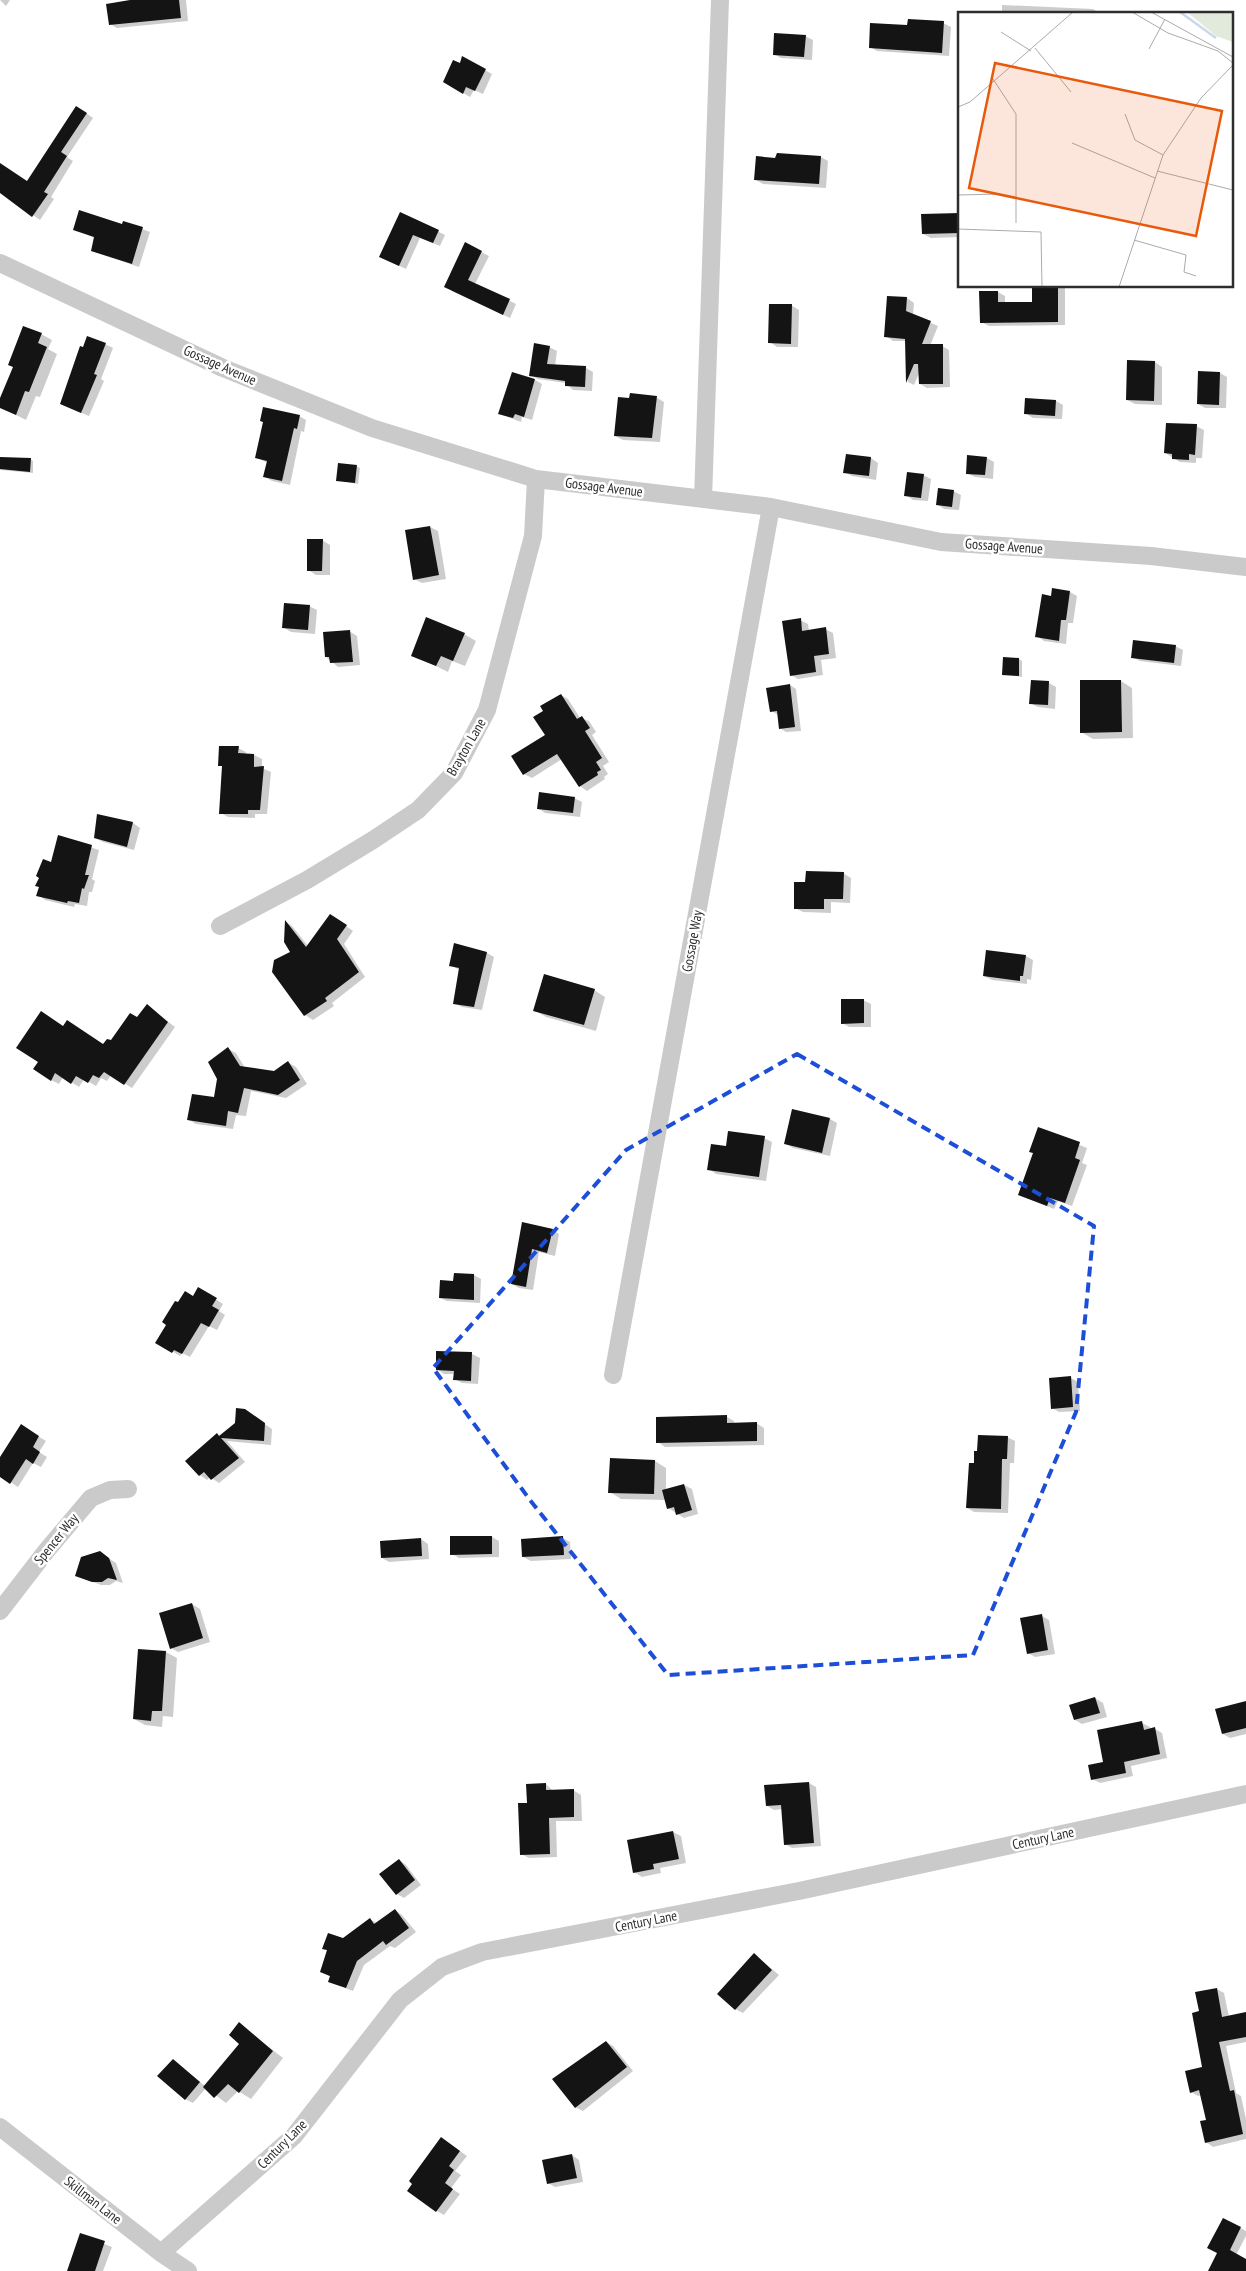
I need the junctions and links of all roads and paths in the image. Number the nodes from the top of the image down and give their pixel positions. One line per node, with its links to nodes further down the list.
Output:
1 (720, 0): 4 (street)
2 (0, 263): 3 (street, Gossage Avenue)
3 (536, 479): 4 (street, Gossage Avenue); 7 (street, Brayton Lane)
4 (703, 499): 5 (street, Gossage Avenue)
5 (771, 507): 6 (street, Gossage Avenue); 8 (street, Gossage Way)
6 (1246, 567)
7 (220, 926)
8 (613, 1375)
9 (128, 1489): 10 (street, Spencer Way)
10 (0, 1611)
11 (1246, 1794): 13 (street, Century Lane)
12 (0, 2126): 13 (street, Skillman Lane)
13 (161, 2253): 14 (street, Skillman Lane)
14 (188, 2271)

